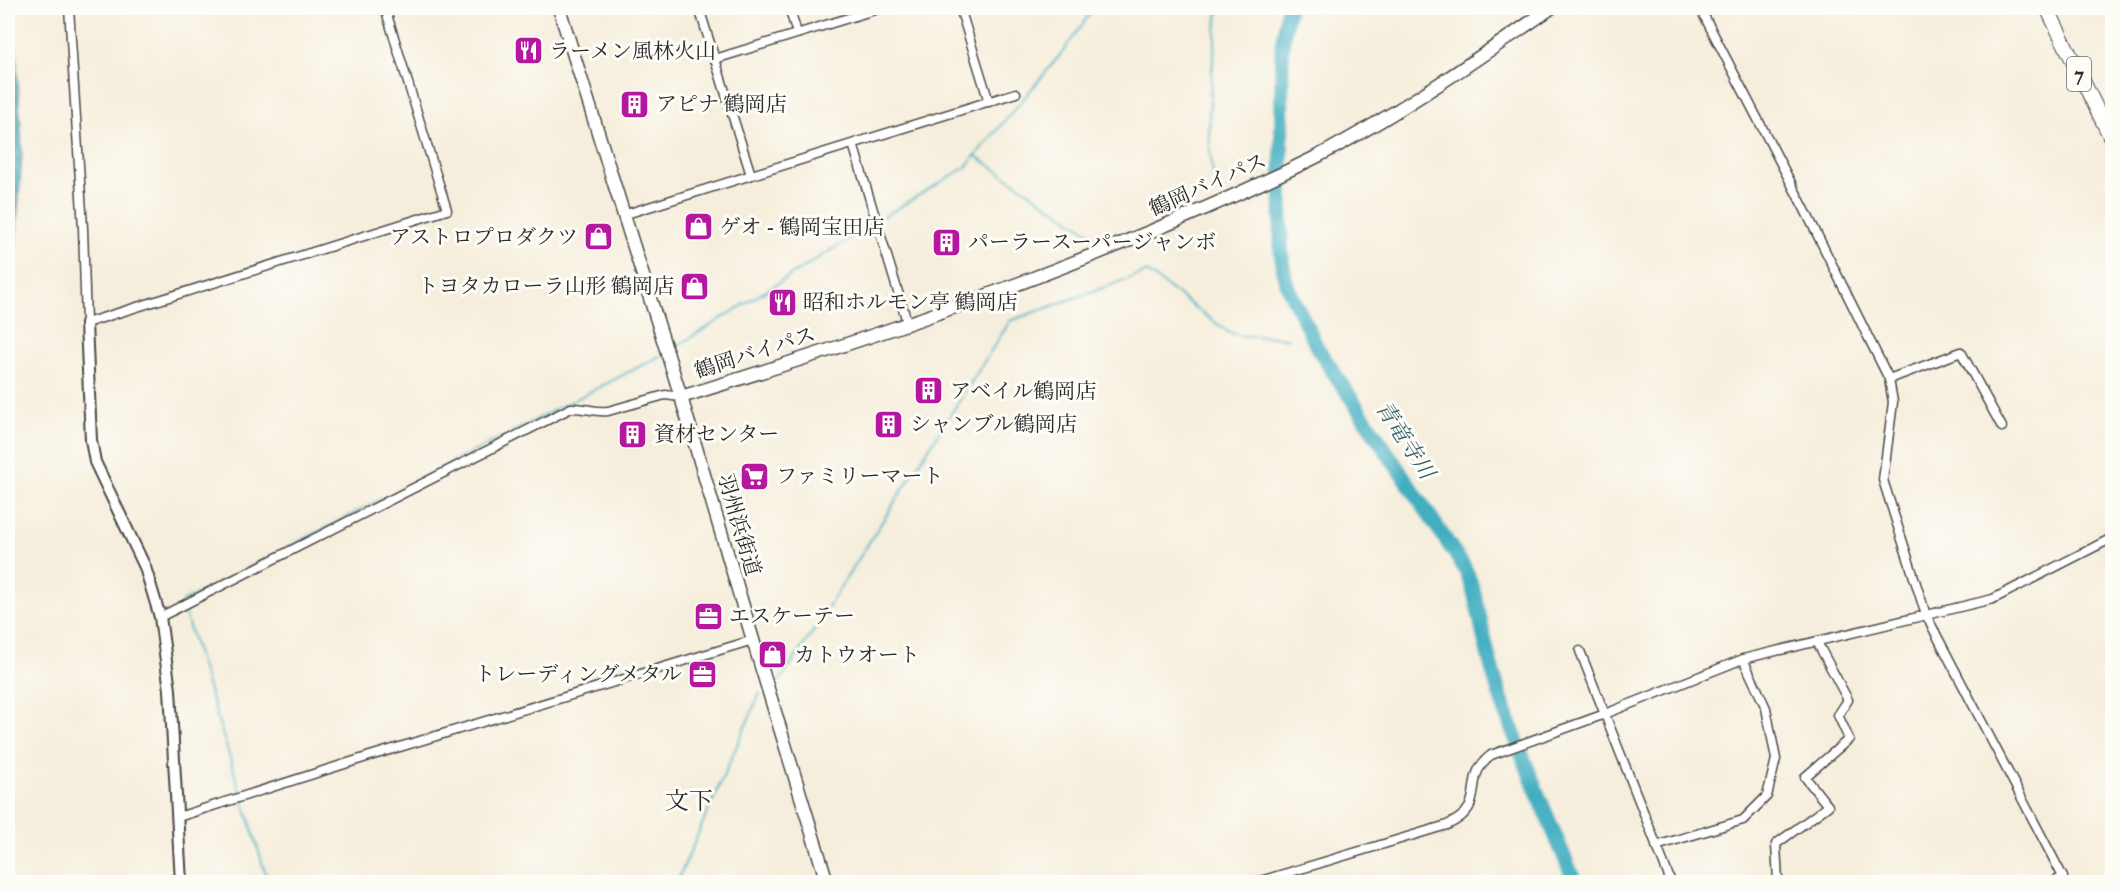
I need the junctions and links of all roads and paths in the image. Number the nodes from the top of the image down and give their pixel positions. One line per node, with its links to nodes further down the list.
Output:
1 (69, 8): 19 (street)
2 (385, 8): 19 (street)
3 (558, 8): 18 (main road, 羽州浜街道)
4 (699, 8): 12 (street)
5 (789, 8): 11 (street)
6 (881, 8): 11 (street)
7 (960, 8): 14 (street)
8 (1551, 8): 20 (main road, 鶴岡バイパス)
9 (1700, 8): 21 (street)
10 (2047, 8): 15 (highway, 7)
11 (797, 33): 12 (street)
12 (715, 58): 17 (street)
13 (1016, 93): 14 (street)
14 (989, 102): 16 (street)
15 (2112, 140)
16 (853, 144): 17 (street); 20 (street)
17 (751, 175): 18 (street)
18 (624, 214): 22 (main road, 羽州浜街道)
19 (86, 323): 26 (street)
20 (908, 325): 22 (main road, 鶴岡バイパス)
21 (1889, 379): 23 (street); 25 (street)
22 (681, 397): 26 (street); 27 (main road, 羽州浜街道)
23 (2002, 427)
24 (2112, 538): 25 (street)
25 (1926, 615): 28 (street); 39 (street)
26 (160, 617): 32 (street)
27 (753, 640): 32 (street); 34 (main road, 羽州浜街道)
28 (1817, 642): 30 (street); 38 (street)
29 (1580, 651): 31 (street)
30 (1743, 659): 31 (street); 33 (street)
31 (1605, 714): 33 (street); 36 (street)
32 (178, 816): 35 (street)
33 (1656, 846): 37 (street)
34 (822, 881)
35 (181, 882)
36 (1257, 882)
37 (1671, 882)
38 (1778, 882)
39 (2053, 882)

